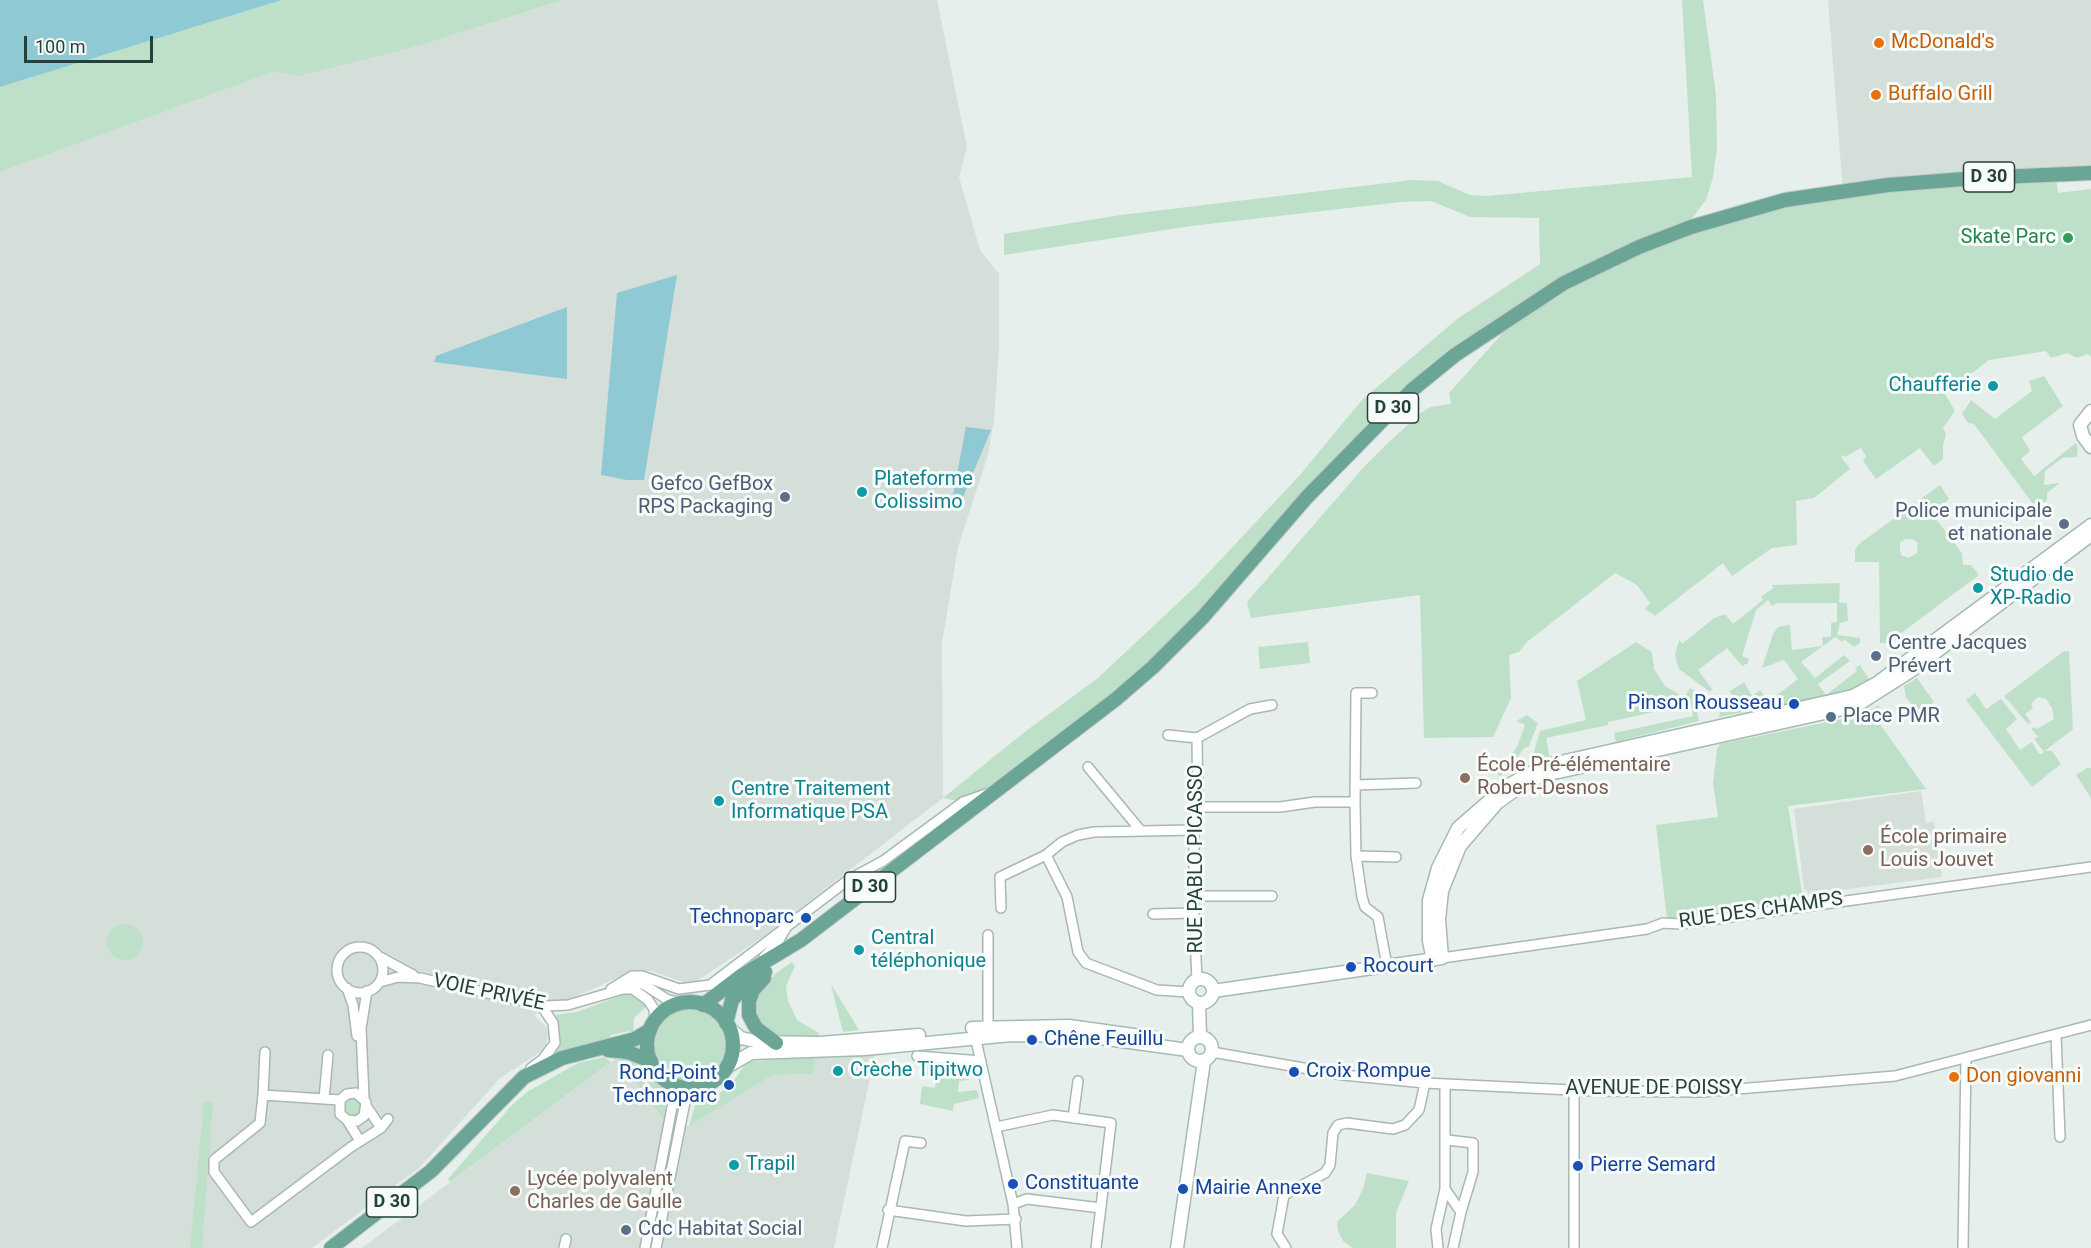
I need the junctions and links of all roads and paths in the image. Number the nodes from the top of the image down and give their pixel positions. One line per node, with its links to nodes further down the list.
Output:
1 (2091, 173): 3 (main road, D 30)
2 (2091, 180): 3 (main road, D 30)
3 (1887, 185): 16 (main road, D 30)
4 (2091, 411): 5 (street)
5 (2091, 447)
6 (2091, 525): 10 (street)
7 (2091, 536): 10 (street)
8 (1372, 693): 15 (street)
9 (1272, 705): 12 (street)
10 (1793, 716): 34 (street)
11 (1168, 735): 12 (street)
12 (1197, 738): 18 (street, RUE PABLO PICASSO)
13 (1088, 767): 20 (street)
14 (1416, 783): 15 (street)
15 (1356, 785): 17 (street)
16 (996, 791): 30 (street); 32 (main road, D 30)
17 (1355, 802): 18 (street); 22 (street)
18 (1198, 807): 19 (street, RUE PABLO PICASSO)
19 (1194, 830): 20 (street); 25 (street, RUE PABLO PICASSO)
20 (1141, 831): 21 (street)
21 (1046, 855): 27 (street); 44 (street)
22 (1356, 856): 23 (street); 36 (street)
23 (1396, 856)
24 (2091, 867): 34 (street, RUE DES CHAMPS)
25 (1194, 896): 26 (street); 28 (street, RUE PABLO PICASSO)
26 (1272, 896)
27 (1001, 908)
28 (1194, 913): 29 (street); 40 (street, RUE PABLO PICASSO)
29 (1153, 914)
30 (787, 926): 37 (street); 42 (street)
31 (988, 935): 53 (street)
32 (801, 940): 35 (main road, D 30); 37 (main road, D 30)
33 (379, 956): 38 (street); 39 (street); 41 (street)
34 (1437, 959): 36 (street)
35 (774, 965): 52 (main road, D 30); 57 (main road)
36 (1387, 966): 40 (street)
37 (746, 973): 49 (main road, D 30)
38 (420, 978): 39 (street); 48 (street, VOIE PRIVÉE)
39 (380, 982): 43 (street)
40 (1207, 985): 44 (street); 47 (street)
41 (347, 988): 43 (street); 76 (street)
42 (611, 989): 45 (street); 46 (street)
43 (367, 991): 80 (street)
44 (1189, 992): 47 (street)
45 (593, 998): 48 (street, VOIE PRIVÉE); 51 (street)
46 (684, 1003): 49 (main road); 51 (main road)
47 (1199, 1003): 56 (street)
48 (541, 1005): 69 (street)
49 (703, 1005): 52 (main road)
50 (2091, 1025): 55 (street, AVENUE DE POISSY)
51 (653, 1026): 61 (main road, D 30); 66 (main road)
52 (728, 1026): 57 (street); 68 (main road)
53 (988, 1027): 54 (street); 59 (street)
54 (974, 1032): 58 (street); 58 (street); 59 (street); 67 (street)
55 (2056, 1035): 65 (street, AVENUE DE POISSY); 86 (street)
56 (1200, 1037): 59 (street); 64 (street)
57 (776, 1043): 58 (street)
58 (880, 1046): 68 (street)
59 (1188, 1047): 64 (street)
60 (265, 1052): 77 (street)
61 (573, 1054): 66 (main road, D 30); 69 (main road, D 30)
62 (328, 1055): 78 (street)
63 (917, 1056): 67 (street)
64 (1208, 1057): 72 (street, AVENUE DE POISSY); 102 (street)
65 (1966, 1059): 75 (street, AVENUE DE POISSY); 107 (street)
66 (651, 1061): 71 (main road)
67 (981, 1061): 84 (street)
68 (727, 1067): 74 (main road)
69 (524, 1077): 96 (main road, D 30)
70 (1078, 1081): 81 (street)
71 (668, 1082): 74 (main road); 97 (street)
72 (1425, 1083): 73 (street, AVENUE DE POISSY); 103 (street)
73 (1445, 1085): 75 (street, AVENUE DE POISSY); 87 (street)
74 (699, 1087): 98 (street)
75 (1574, 1091): 106 (street)
76 (351, 1093): 79 (street); 80 (street)
77 (262, 1095): 78 (street); 88 (street)
78 (324, 1099): 79 (street)
79 (340, 1100): 83 (street)
80 (365, 1102): 83 (street); 85 (street)
81 (1073, 1118): 84 (street); 92 (street)
82 (388, 1119): 85 (street)
83 (347, 1120): 88 (street)
84 (996, 1127): 91 (street)
85 (381, 1128): 88 (street)
86 (2060, 1137)
87 (1446, 1140): 90 (street); 94 (street)
88 (360, 1141)
89 (921, 1143): 93 (street)
90 (1445, 1189): 94 (street); 104 (street)
91 (1014, 1204): 92 (street); 95 (street)
92 (1101, 1208): 101 (street)
93 (888, 1210): 95 (street); 99 (street)
94 (1461, 1212): 105 (street)
95 (1016, 1219): 100 (street)
96 (331, 1248)
97 (645, 1248)
98 (656, 1248)
99 (882, 1248)
100 (1017, 1248)
101 (1096, 1248)
102 (1177, 1248)
103 (1286, 1248)
104 (1438, 1248)
105 (1453, 1248)
106 (1574, 1248)
107 (1963, 1248)

